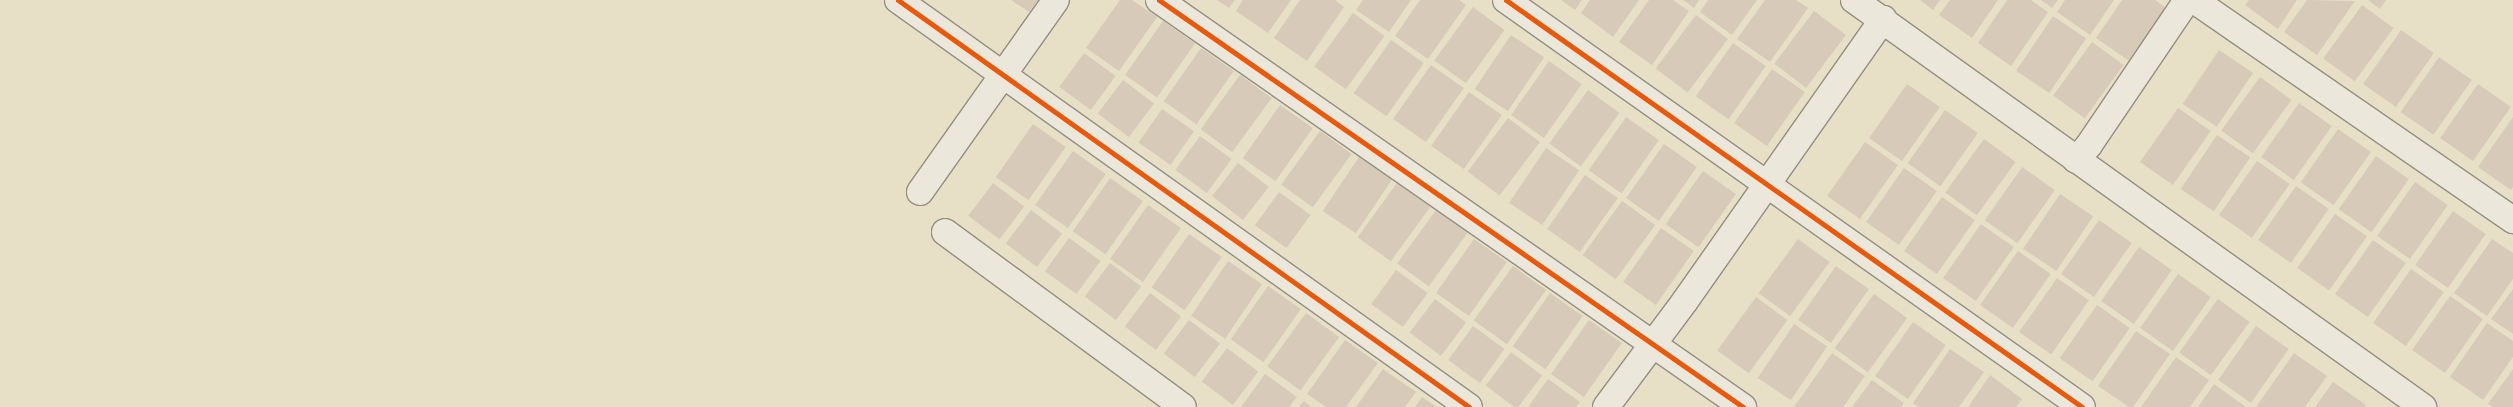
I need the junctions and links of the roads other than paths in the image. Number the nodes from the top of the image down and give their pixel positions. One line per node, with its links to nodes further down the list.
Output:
1 (898, 0): 9 (street)
2 (1056, 0): 9 (street)
3 (1159, 0): 15 (street)
4 (1506, 0): 11 (street)
5 (1854, 0): 8 (street)
6 (2187, 0): 10 (street)
7 (2194, 0): 13 (street)
8 (1883, 19): 10 (street); 11 (street)
9 (1002, 76): 12 (street); 17 (street)
10 (2076, 160): 21 (street)
11 (1767, 185): 15 (street); 20 (street)
12 (920, 192)
13 (2513, 220)
14 (945, 232): 16 (street)
15 (1652, 344): 18 (street); 19 (street)
16 (1183, 407)
17 (1469, 407)
18 (1606, 407)
19 (1743, 407)
20 (2082, 407)
21 (2423, 407)

